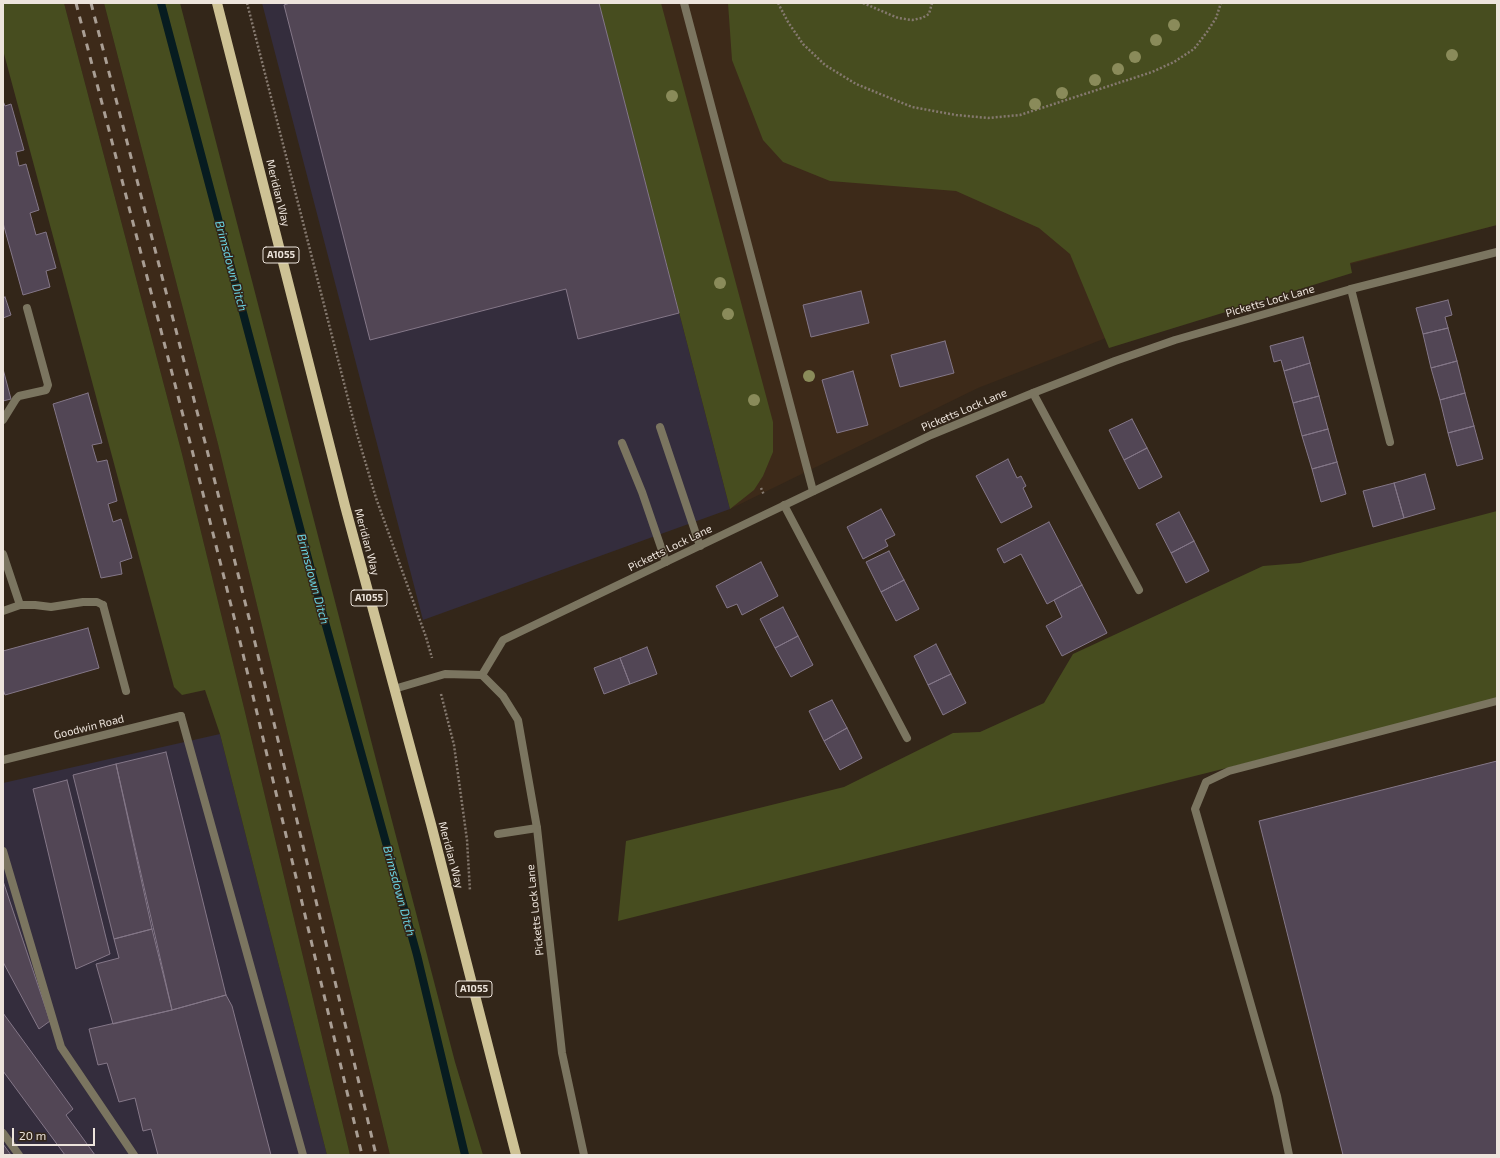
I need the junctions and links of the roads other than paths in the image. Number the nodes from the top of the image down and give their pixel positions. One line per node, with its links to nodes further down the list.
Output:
1 (217, 3): 20 (main road, Meridian Way / A1055)
2 (684, 3): 11 (street)
3 (1497, 252): 4 (street, Picketts Lock Lane)
4 (1350, 289): 6 (street, Picketts Lock Lane); 9 (street)
5 (28, 308): 7 (street)
6 (1032, 393): 11 (street, Picketts Lock Lane); 16 (street)
7 (3, 420)
8 (660, 427): 13 (street)
9 (1390, 442)
10 (622, 443): 15 (street)
11 (813, 491): 12 (street, Picketts Lock Lane)
12 (784, 505): 13 (street, Picketts Lock Lane); 23 (street)
13 (700, 546): 15 (street, Picketts Lock Lane)
14 (3, 554): 17 (street)
15 (666, 562): 19 (street, Picketts Lock Lane)
16 (1139, 590)
17 (20, 605): 18 (street); 21 (street)
18 (3, 612)
19 (482, 675): 20 (street); 25 (street, Picketts Lock Lane)
20 (394, 689): 32 (main road, Meridian Way / A1055)
21 (126, 691)
22 (1497, 701): 34 (street)
23 (907, 738)
24 (3, 760): 31 (street, Goodwin Road)
25 (537, 828): 26 (street); 33 (street, Picketts Lock Lane)
26 (498, 834)
27 (3, 851): 30 (street)
28 (3, 1133): 29 (street)
29 (19, 1155)
30 (134, 1155)
31 (303, 1155)
32 (516, 1155)
33 (584, 1155)
34 (1289, 1155)

